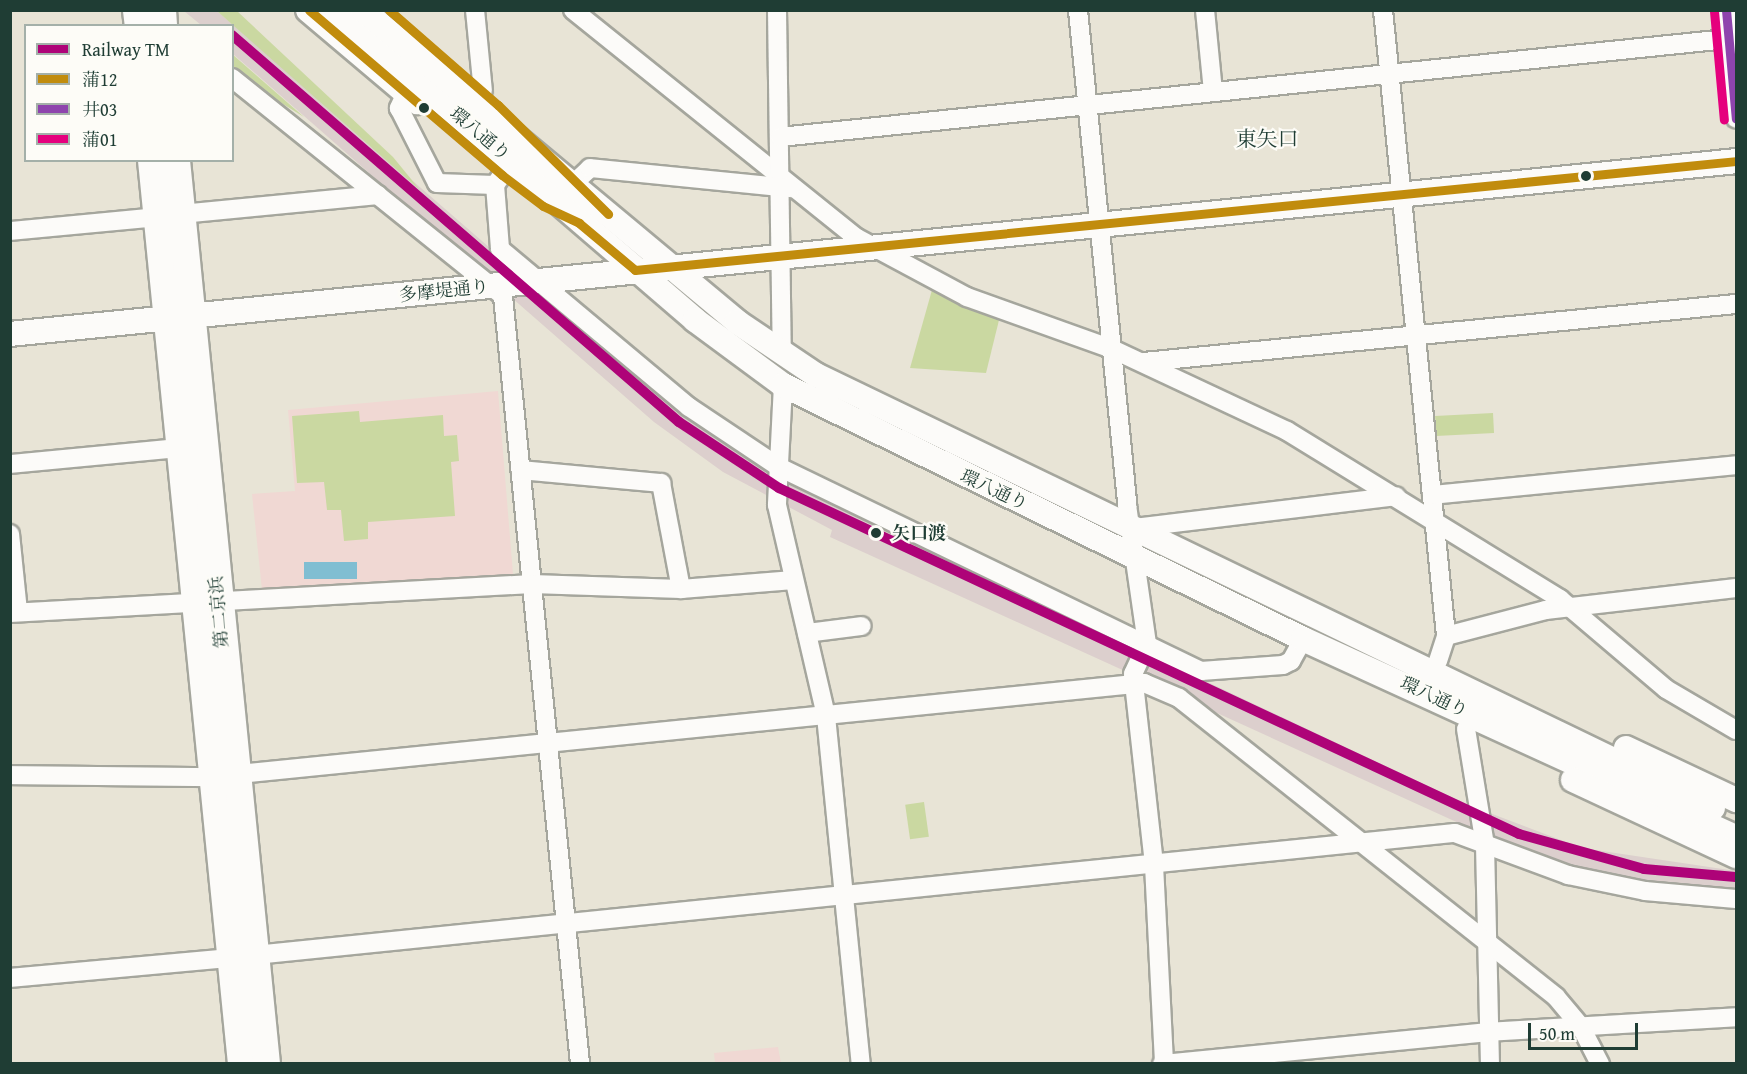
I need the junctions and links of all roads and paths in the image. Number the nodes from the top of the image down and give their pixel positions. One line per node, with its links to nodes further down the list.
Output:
1 (136, 10): 13 (highway)
2 (309, 10): 18 (main road)
3 (335, 10): 20 (main road, 環八通り)
4 (363, 10): 20 (main road, 環八通り)
5 (388, 10): 20 (main road)
6 (475, 10): 20 (street)
7 (573, 10): 27 (street)
8 (777, 10): 22 (street)
9 (1078, 10): 19 (street)
10 (1205, 10): 17 (street)
11 (1383, 10): 15 (street)
12 (1726, 10): 14 (street)
13 (159, 22)
14 (1733, 38): 15 (street); 21 (street)
15 (1390, 72): 17 (street); 29 (street)
16 (234, 80): 30 (street)
17 (1213, 91): 19 (street)
18 (406, 93): 26 (main road); 26 (street)
19 (1088, 104): 22 (street); 33 (street)
20 (478, 109): 28 (main road, 環八通り); 32 (main road, 環八通り)
21 (1737, 119)
22 (780, 137): 27 (street)
23 (1737, 161): 29 (main road, 多摩堤通り)
24 (152, 162): 31 (highway, 第二京浜)
25 (176, 162): 31 (highway, 第二京浜)
26 (499, 179): 32 (main road); 39 (street)
27 (787, 183): 28 (street); 35 (street); 36 (street)
28 (573, 184): 37 (main road, 環八通り)
29 (1401, 193): 33 (main road, 多摩堤通り); 44 (street)
30 (378, 195): 31 (street); 40 (street)
31 (169, 215): 34 (street); 42 (highway, 第二京浜)
32 (579, 223): 38 (main road, 環八通り)
33 (1100, 225): 35 (main road, 多摩堤通り); 45 (street)
34 (10, 231)
35 (878, 247): 36 (main road, 多摩堤通り); 45 (street)
36 (783, 256): 37 (main road, 多摩堤通り); 46 (street)
37 (672, 267): 38 (main road, 多摩堤通り); 46 (main road, 環八通り)
38 (635, 270): 39 (main road, 多摩堤通り); 48 (main road, 環八通り)
39 (538, 281): 40 (main road, 多摩堤通り); 52 (street)
40 (488, 286): 42 (main road, 多摩堤通り); 53 (street)
41 (1737, 304): 44 (street)
42 (179, 317): 43 (main road, 多摩堤通り); 49 (highway, 第二京浜); 64 (highway, 第二京浜)
43 (10, 334)
44 (1415, 335): 47 (street); 54 (street)
45 (1112, 349): 47 (street); 57 (street)
46 (782, 354): 57 (main road, 環八通り)
47 (1142, 362): 55 (street)
48 (783, 386): 52 (street); 59 (main road, 環八通り)
49 (180, 448): 50 (street); 64 (highway, 第二京浜)
50 (10, 464)
51 (1737, 465): 54 (street)
52 (779, 467): 60 (street); 71 (street)
53 (521, 470): 61 (street); 63 (street)
54 (1432, 495): 56 (street)
55 (1396, 496): 56 (street); 57 (street)
56 (1434, 520): 65 (street); 69 (street)
57 (1133, 528): 59 (street); 72 (main road, 環八通り)
58 (10, 534): 66 (street)
59 (1137, 558): 70 (main road, 環八通り); 71 (street)
60 (794, 580): 63 (street); 68 (street)
61 (532, 584): 63 (street); 64 (street); 78 (street)
62 (1737, 588): 65 (street)
63 (681, 589)
64 (207, 602): 66 (street); 80 (highway, 第二京浜)
65 (1567, 607): 69 (street); 77 (street)
66 (14, 613)
67 (862, 626): 68 (street)
68 (807, 633): 75 (street)
69 (1446, 636): 73 (street)
70 (1303, 639): 71 (street); 72 (main road, 環八通り)
71 (1147, 644): 74 (street)
72 (1367, 653): 73 (main road); 76 (main road); 82 (main road, 環八通り); 83 (main road, 環八通り)
73 (1438, 661): 81 (main road)
74 (1134, 685): 75 (street); 84 (street); 87 (street)
75 (826, 716): 78 (street); 88 (street)
76 (1466, 729): 85 (street); 86 (main road)
77 (1737, 730)
78 (549, 743): 80 (street); 90 (street)
79 (10, 775): 80 (street)
80 (221, 776): 92 (highway, 第二京浜)
81 (1737, 800)
82 (1737, 820)
83 (1737, 837)
84 (1364, 843): 85 (street); 87 (street); 91 (street)
85 (1485, 845): 89 (street); 91 (street)
86 (1737, 856)
87 (1154, 865): 88 (street); 97 (street)
88 (846, 895): 90 (street); 101 (street)
89 (1737, 899)
90 (566, 923): 92 (street); 100 (street)
91 (1485, 945): 95 (street); 96 (street)
92 (243, 957): 93 (street); 98 (highway, 第二京浜); 99 (highway, 第二京浜)
93 (10, 978)
94 (1737, 1017): 95 (street)
95 (1581, 1026): 96 (street); 103 (street)
96 (1487, 1032): 97 (street); 102 (street)
97 (1163, 1063)
98 (241, 1064)
99 (266, 1064)
100 (580, 1064)
101 (861, 1064)
102 (1490, 1064)
103 (1600, 1064)

